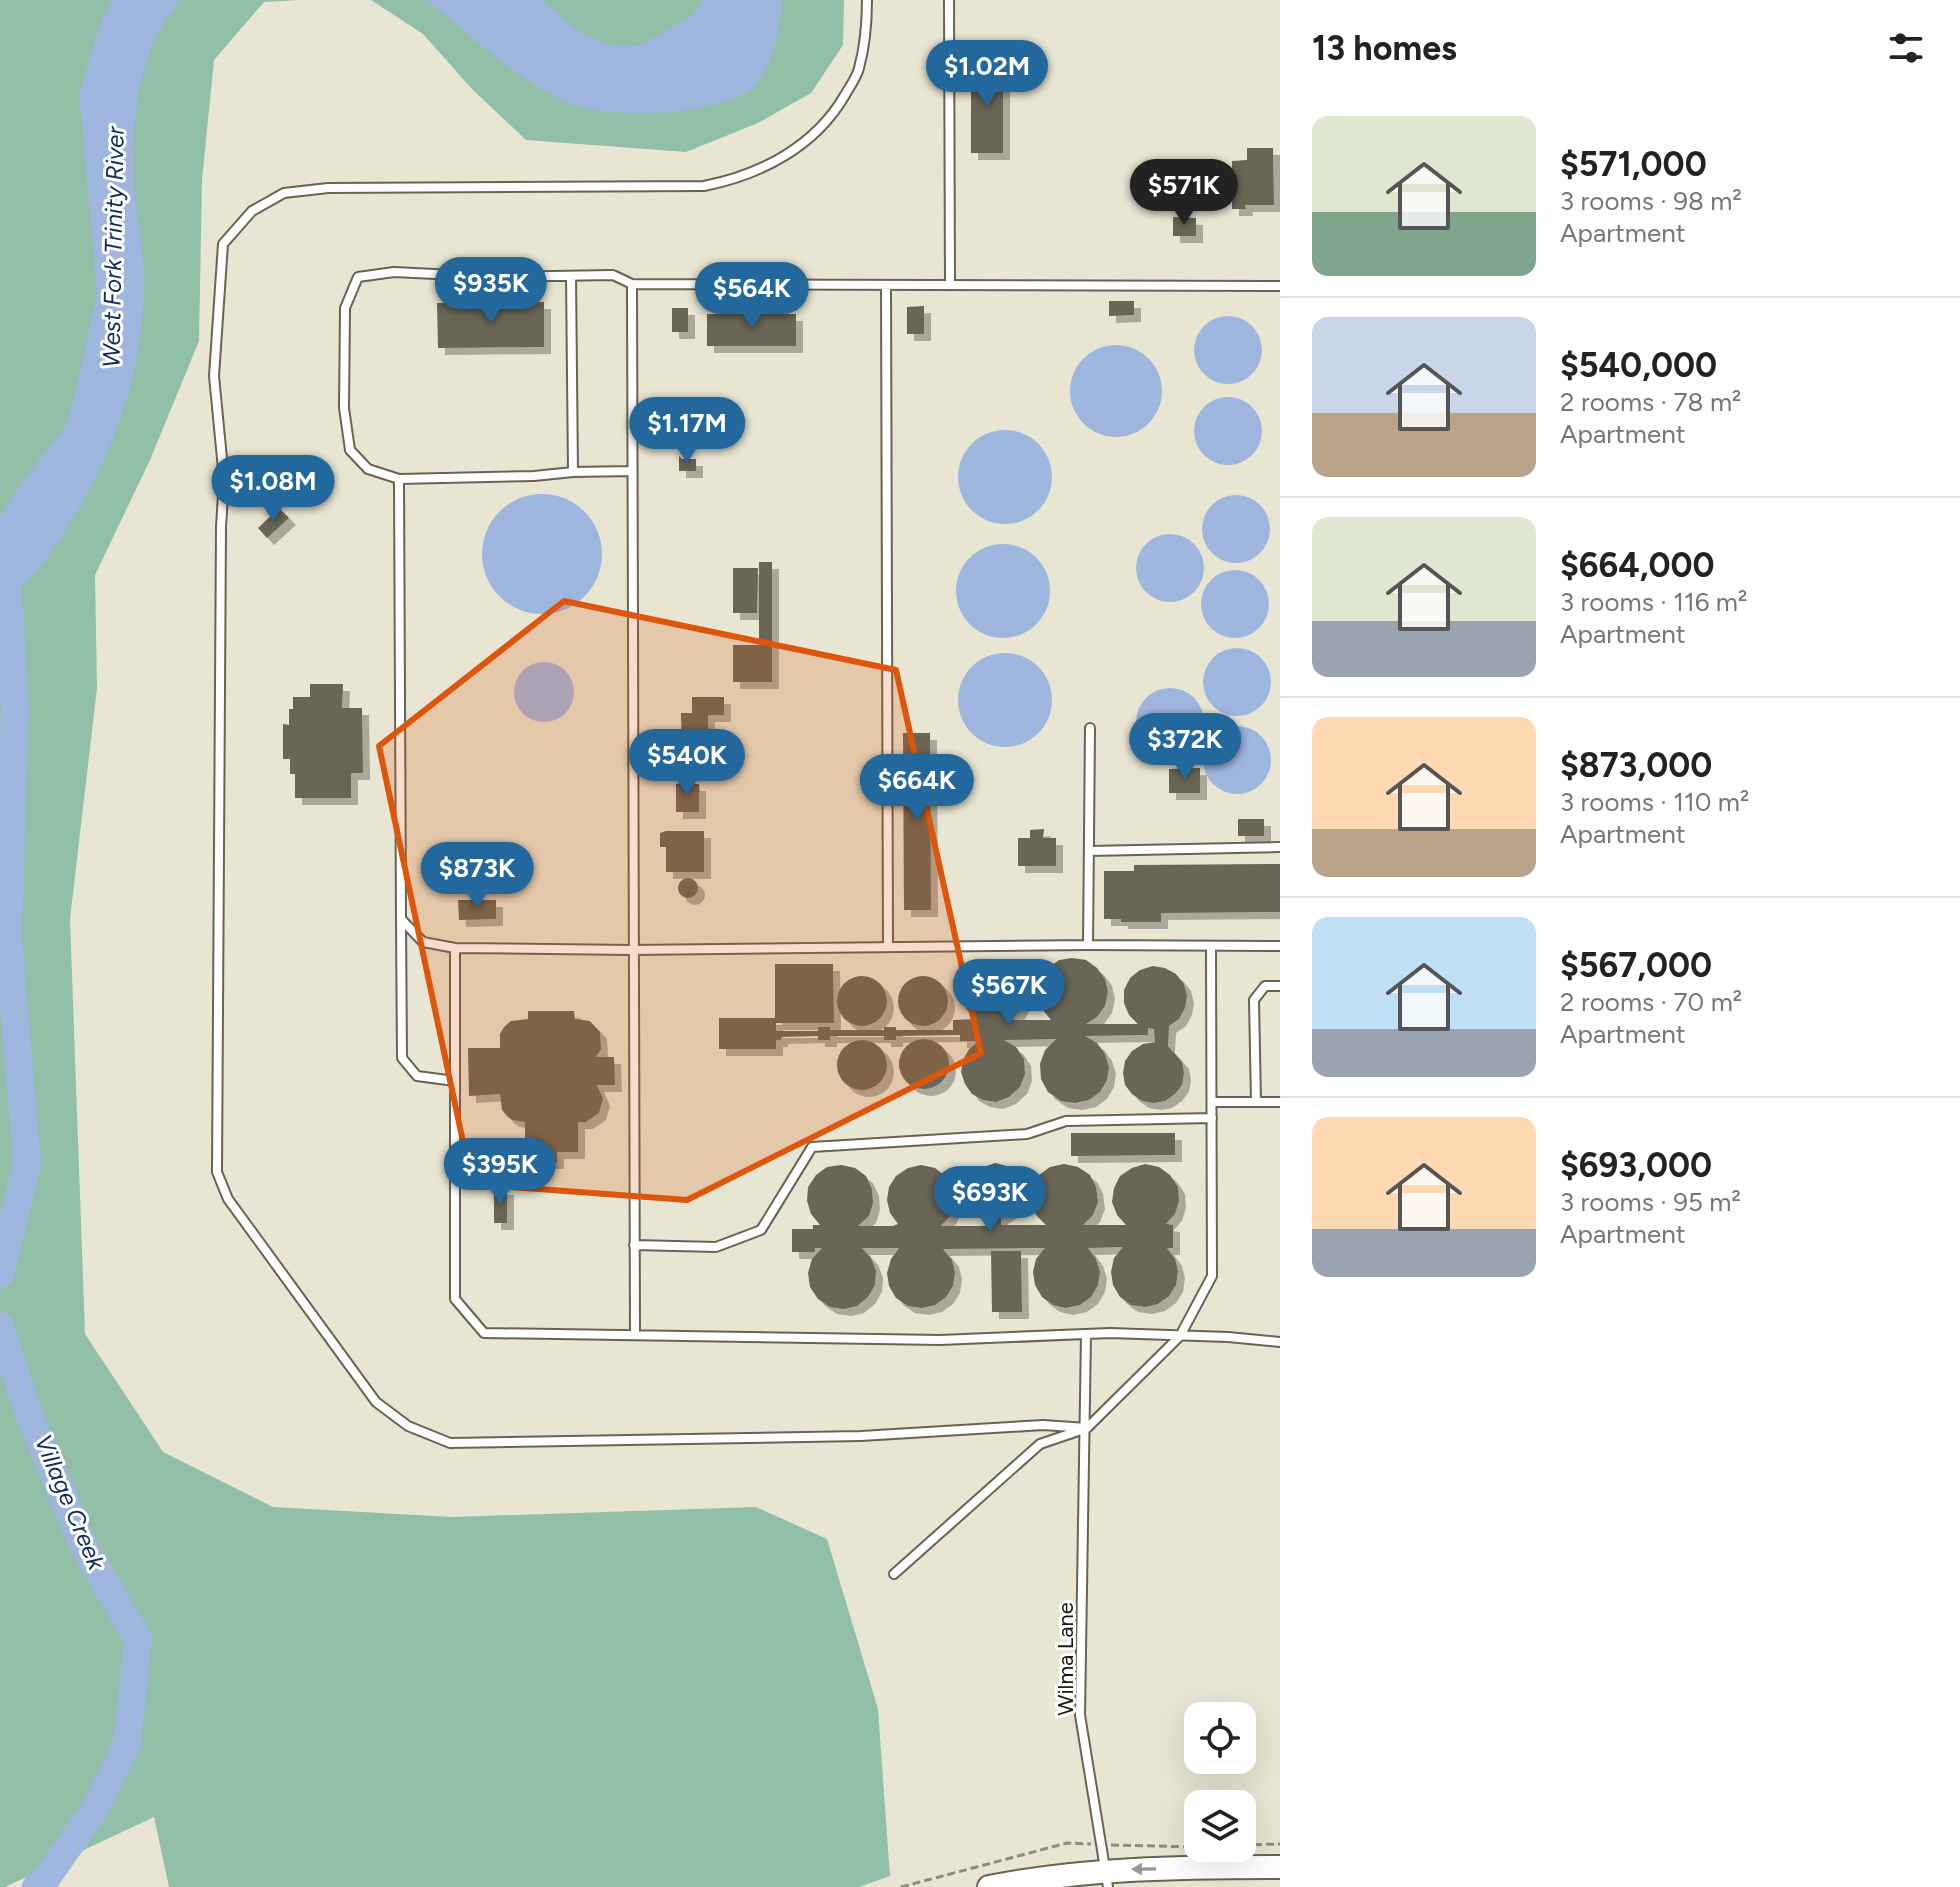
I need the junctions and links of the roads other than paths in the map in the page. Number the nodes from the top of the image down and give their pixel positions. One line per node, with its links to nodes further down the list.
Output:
1 (867, 0): 32 (lane)
2 (949, 0): 6 (lane)
3 (571, 276): 4 (lane); 9 (lane); 10 (lane)
4 (632, 284): 5 (lane); 8 (lane)
5 (886, 285): 6 (lane); 18 (lane)
6 (950, 285): 7 (lane)
7 (1280, 286)
8 (632, 471): 9 (lane); 20 (lane)
9 (573, 472): 10 (lane)
10 (399, 479): 14 (lane)
11 (1090, 728): 13 (lane)
12 (1280, 847): 13 (lane)
13 (1089, 851): 15 (lane)
14 (401, 919): 19 (lane); 22 (lane)
15 (1088, 945): 16 (lane); 18 (lane)
16 (1211, 946): 17 (lane); 23 (lane)
17 (1280, 946)
18 (888, 947): 20 (lane)
19 (455, 948): 20 (lane); 22 (lane)
20 (632, 950): 27 (lane)
21 (1280, 986): 24 (lane)
22 (455, 1081): 28 (lane)
23 (1212, 1102): 24 (lane); 26 (lane)
24 (1256, 1102): 25 (lane)
25 (1280, 1102)
26 (1212, 1118): 27 (lane); 30 (lane)
27 (634, 1245): 28 (lane)
28 (635, 1334): 29 (lane)
29 (1086, 1334): 30 (lane); 32 (lane, Wilma Lane)
30 (1180, 1336): 31 (lane); 32 (lane)
31 (1280, 1342)
32 (1087, 1428): 33 (lane); 35 (lane, Wilma Lane)
33 (894, 1574)
34 (1280, 1867): 35 (main road, one-way to 35)
35 (1108, 1878): 36 (main road)
36 (989, 1887)

